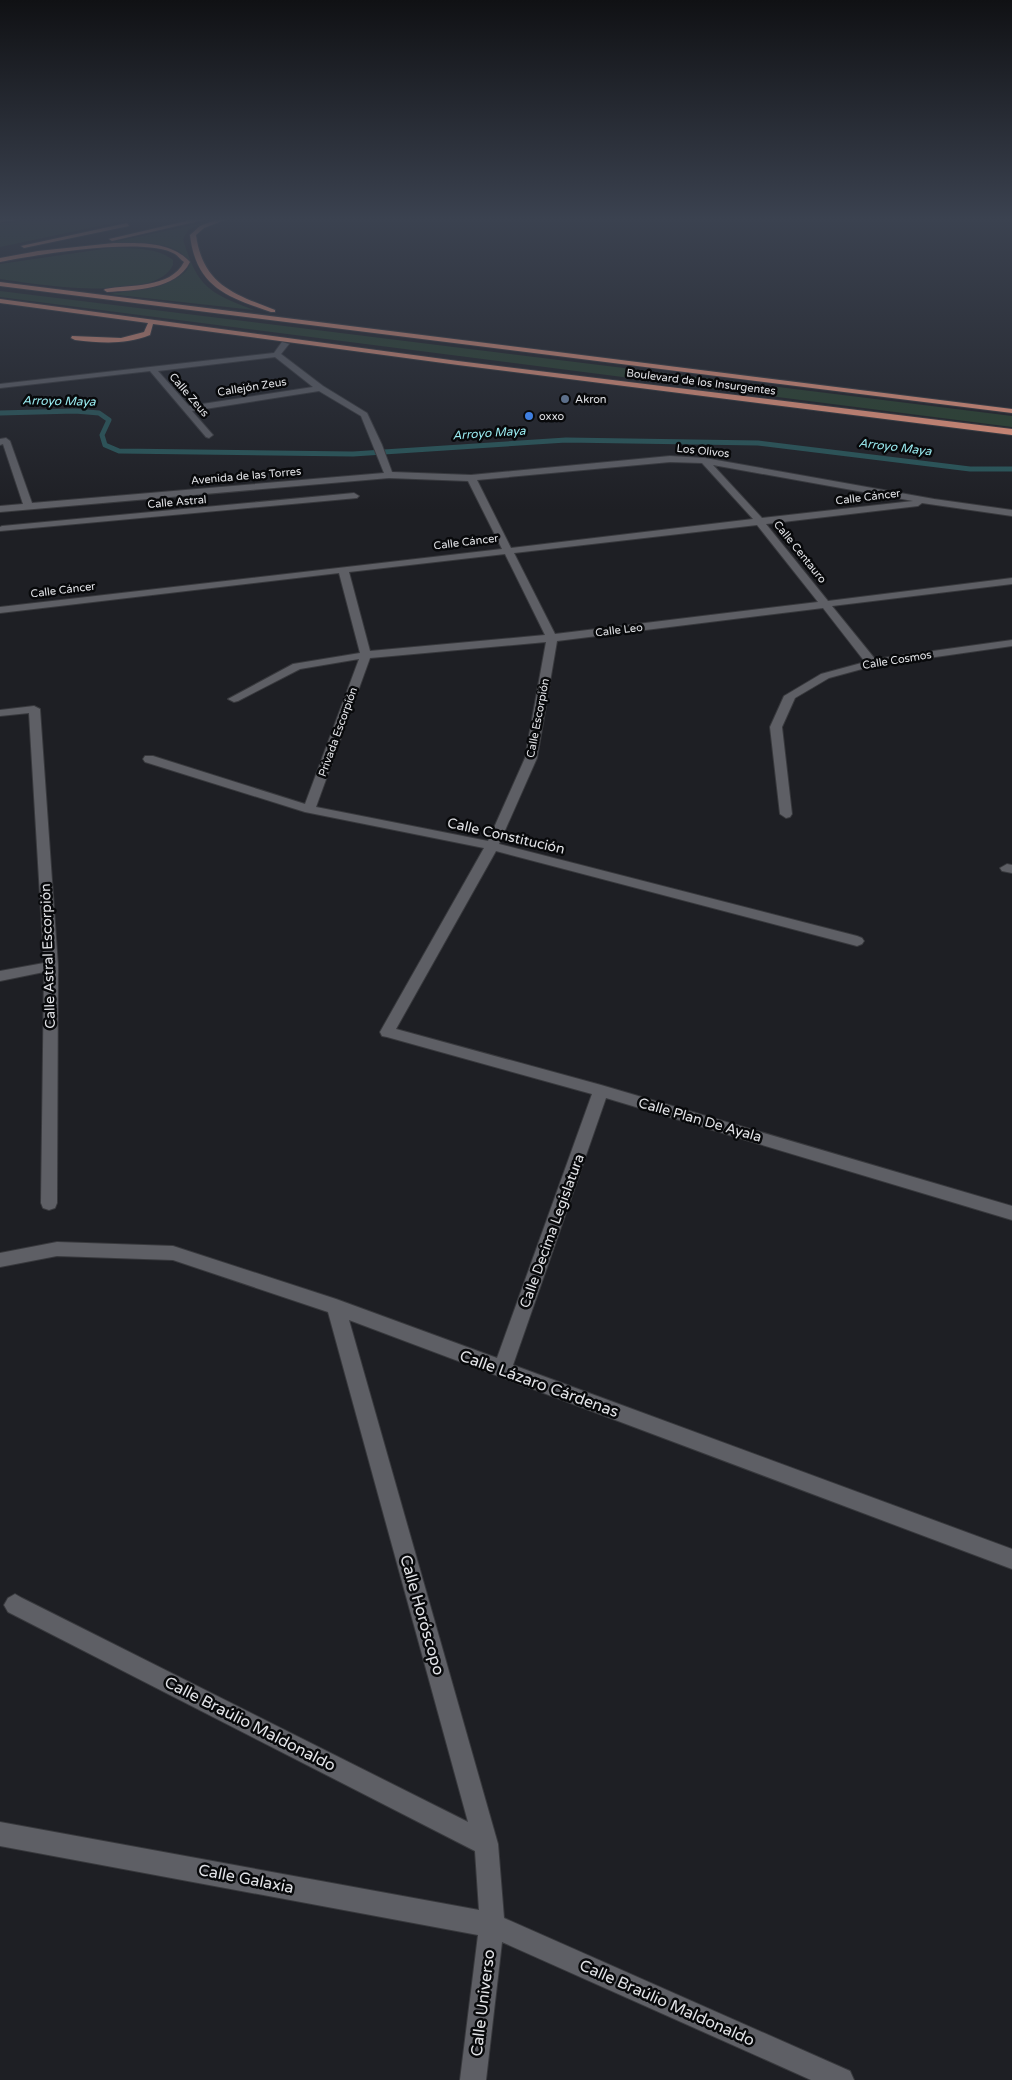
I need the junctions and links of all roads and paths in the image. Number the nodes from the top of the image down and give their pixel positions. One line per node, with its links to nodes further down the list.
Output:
1 (50, 315): 5 (highway)
2 (105, 315): 10 (highway, Boulevard de los Insurgentes)
3 (252, 315): 7 (highway, Boulevard de los Insurgentes)
4 (292, 315): 7 (highway)
5 (150, 325): 6 (highway); 8 (highway)
6 (74, 338)
7 (452, 340): 17 (highway, Boulevard de los Insurgentes)
8 (285, 344): 9 (street); 10 (highway)
9 (277, 354): 12 (street); 15 (street)
10 (440, 360): 11 (highway, Boulevard de los Insurgentes)
11 (458, 363): 13 (highway); 19 (highway, Boulevard de los Insurgentes)
12 (152, 370): 14 (street); 16 (street, Calle Zeus)
13 (505, 378)
14 (0, 386)
15 (320, 388): 16 (street, Callejón Zeus); 24 (street)
16 (187, 409): 21 (street, Calle Zeus)
17 (1012, 411)
18 (889, 426): 19 (highway)
19 (968, 427): 20 (highway, Boulevard de los Insurgentes)
20 (1012, 432)
21 (209, 435)
22 (3, 442): 29 (street)
23 (705, 461): 25 (street, Los Olivos); 28 (street, Los Olivos); 32 (street, Calle Centauro)
24 (389, 475): 25 (street, Los Olivos); 27 (street, Avenida de las Torres)
25 (471, 478): 34 (street)
26 (354, 496): 33 (street, Calle Astral)
27 (106, 500): 29 (street, Avenida de las Torres); 33 (street, Avenida de las Torres)
28 (934, 502): 31 (street, Los Olivos); 32 (street, Calle Cáncer)
29 (28, 506): 30 (street, Avenida de las Torres)
30 (0, 509)
31 (1012, 513)
32 (760, 522): 34 (street, Calle Cáncer); 37 (street, Calle Centauro)
33 (1, 530)
34 (509, 550): 35 (street, Calle Cáncer); 39 (street)
35 (343, 569): 38 (street, Calle Cáncer); 41 (street)
36 (1012, 581): 37 (street, Calle Leo)
37 (826, 604): 39 (street, Calle Leo); 42 (street, Calle Centauro)
38 (0, 610)
39 (552, 638): 41 (street, Calle Leo); 48 (street, Calle Escorpión)
40 (1012, 643): 42 (street, Calle Cosmos)
41 (366, 655): 43 (street, Calle Leo); 46 (street, Privada Escorpión)
42 (872, 663): 47 (street, Calle Cosmos)
43 (234, 699)
44 (0, 713): 50 (street, Calle Astral Escorpión)
45 (149, 759): 46 (street, Calle Constitución)
46 (309, 809): 48 (street, Calle Constitución)
47 (786, 814)
48 (492, 846): 49 (street, Calle Constitución); 52 (street, Calle Escorpión)
49 (856, 941)
50 (51, 966): 51 (street); 54 (street, Calle Astral Escorpión)
51 (0, 976)
52 (387, 1032): 53 (street, Calle Plan De Ayala)
53 (601, 1091): 55 (street, Calle Plan De Ayala); 58 (street, Calle Decima Legislatura)
54 (49, 1203)
55 (1012, 1213)
56 (0, 1260): 57 (street, Calle Lázaro Cárdenas)
57 (336, 1307): 58 (street, Calle Lázaro Cárdenas); 62 (street, Calle Horóscopo)
58 (502, 1370): 59 (street, Calle Lázaro Cárdenas)
59 (1012, 1559)
60 (15, 1605): 62 (street, Calle Braúlio Maldonaldo)
61 (0, 1834): 63 (street, Calle Galaxia)
62 (486, 1844): 63 (street, Calle Horóscopo)
63 (492, 1925): 64 (street, Calle Universo); 65 (street, Calle Braúlio Maldonaldo)
64 (473, 2080)
65 (841, 2080)

